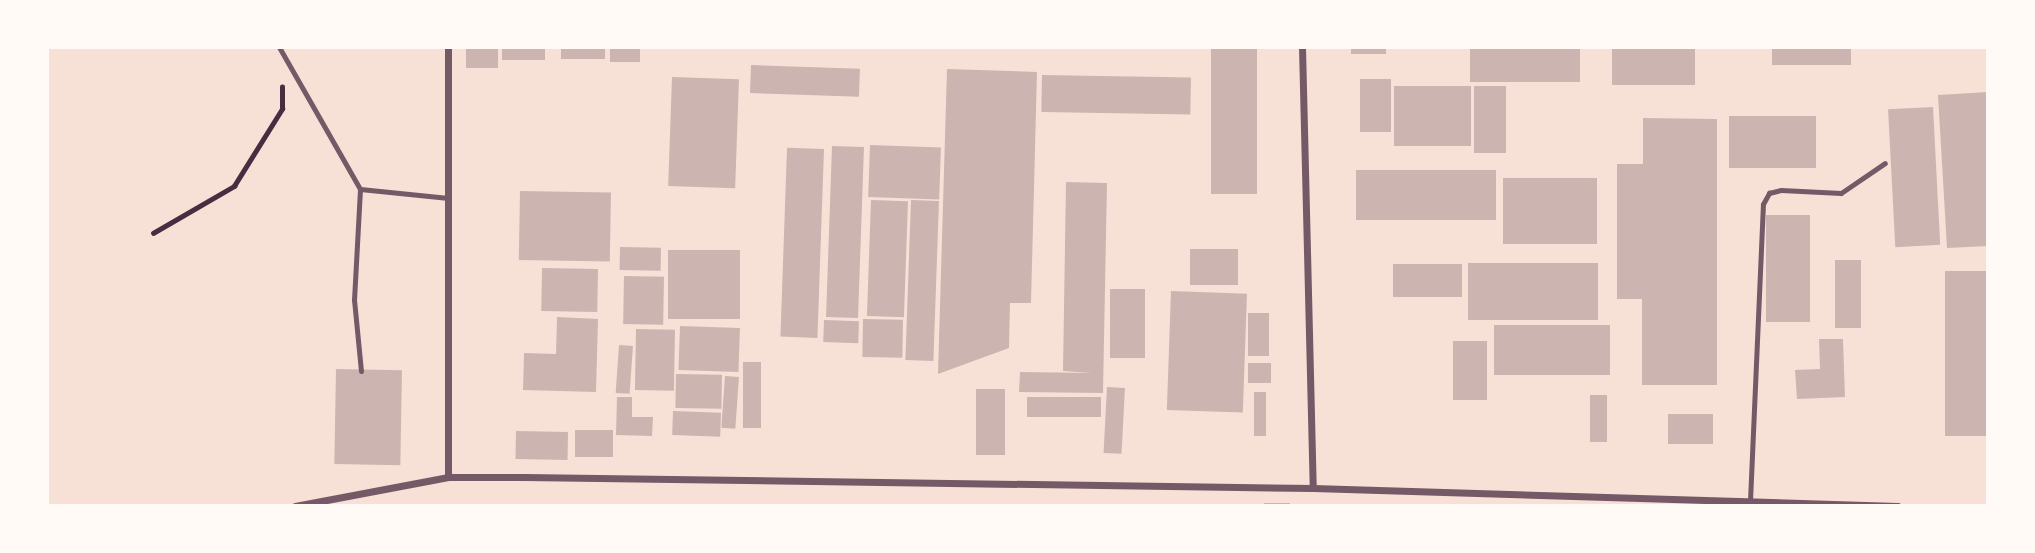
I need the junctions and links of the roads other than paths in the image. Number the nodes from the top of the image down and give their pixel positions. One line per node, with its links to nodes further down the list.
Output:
1 (448, 47): 6 (street)
2 (1302, 47): 9 (street)
3 (281, 49): 5 (lane)
4 (1885, 163): 10 (lane)
5 (360, 188): 6 (lane); 7 (lane)
6 (449, 198): 8 (street)
7 (361, 371)
8 (448, 477): 9 (street); 11 (street)
9 (1313, 488): 10 (street)
10 (1750, 501): 12 (street)
11 (295, 506)
12 (1898, 506)

